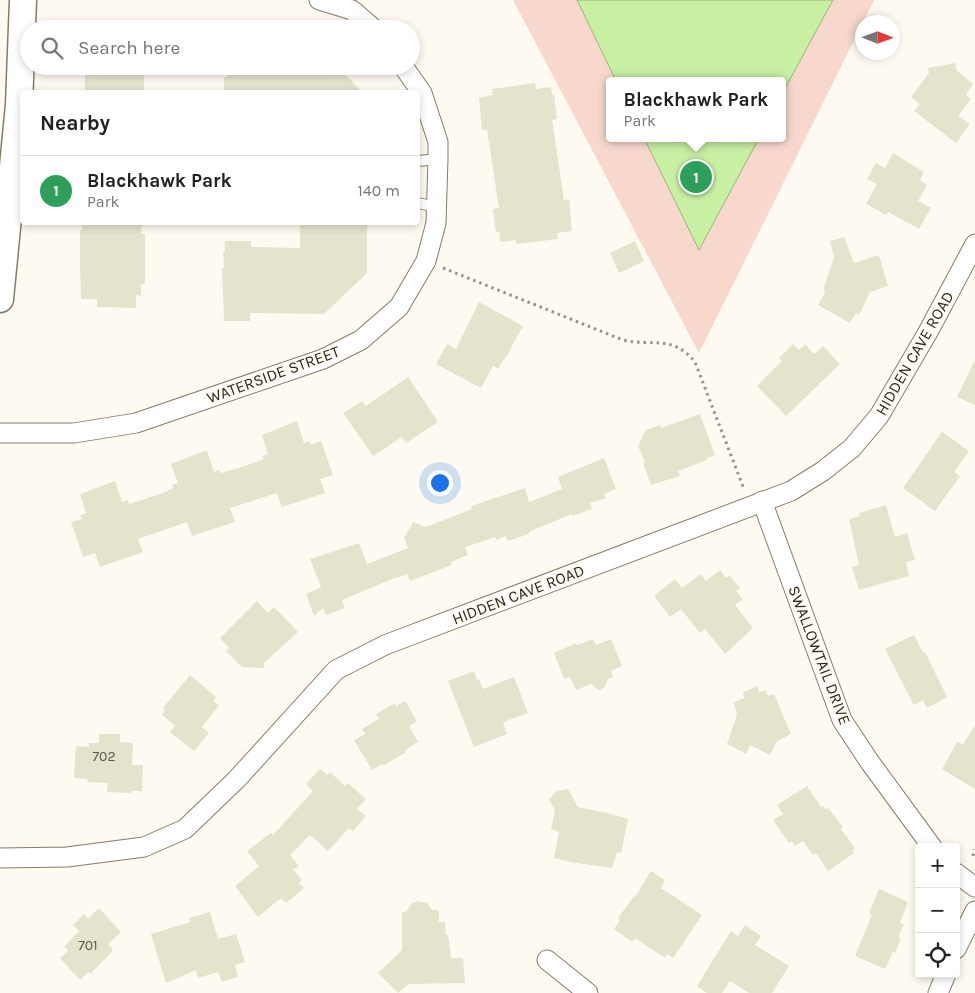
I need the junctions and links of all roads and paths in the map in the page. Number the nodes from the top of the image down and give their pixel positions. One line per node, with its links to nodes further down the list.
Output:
1 (24, 0): 3 (street)
2 (319, 0): 4 (street)
3 (23, 20)
4 (364, 20)
5 (20, 70): 15 (street)
6 (409, 75): 7 (street, WATERSIDE STREET)
7 (420, 90)
8 (420, 90): 9 (street, WATERSIDE STREET)
9 (438, 159): 10 (lane); 12 (street, WATERSIDE STREET)
10 (420, 160)
11 (420, 204): 12 (lane)
12 (436, 207): 14 (street, WATERSIDE STREET)
13 (975, 244): 17 (street, HIDDEN CAVE ROAD)
14 (426, 261): 16 (street, WATERSIDE STREET); 17 (path)
15 (0, 298)
16 (0, 433)
17 (756, 503): 18 (street, SWALLOWTAIL DRIVE); 21 (street, HIDDEN CAVE ROAD)
18 (929, 843)
19 (974, 849): 20 (path)
20 (973, 856)
21 (0, 858)
22 (960, 876): 23 (street)
23 (975, 887)
24 (975, 911): 25 (street)
25 (960, 941)
26 (547, 960): 28 (street)
27 (944, 978): 29 (street)
28 (588, 993)
29 (938, 993)

